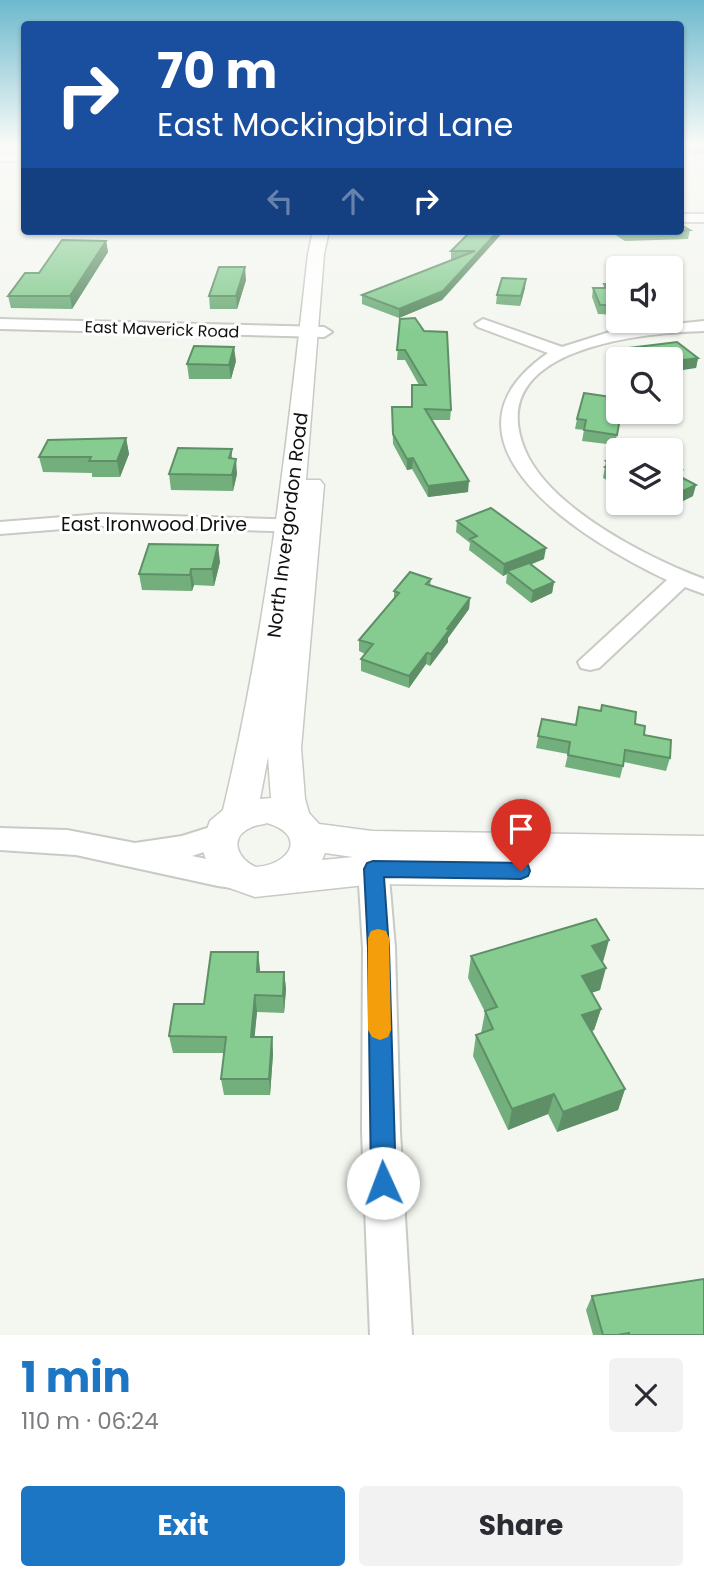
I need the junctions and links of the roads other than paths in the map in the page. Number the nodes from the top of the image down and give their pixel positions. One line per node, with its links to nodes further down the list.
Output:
1 (684, 218): 2 (street)
2 (704, 218)
3 (320, 235): 9 (street, North Invergordon Road)
4 (333, 235): 9 (street, North Invergordon Road)
5 (0, 324): 7 (street, East Maverick Road)
6 (483, 324): 11 (street)
7 (17, 325): 9 (street, East Maverick Road); 10 (street)
8 (704, 326): 11 (street)
9 (316, 332): 12 (street, North Invergordon Road)
10 (0, 335)
11 (561, 352): 14 (street)
12 (298, 525): 13 (street, East Ironwood Drive); 17 (street, North Invergordon Road); 18 (street, North Invergordon Road)
13 (0, 528)
14 (682, 578): 15 (street); 16 (street)
15 (704, 587)
16 (590, 662)
17 (230, 826): 18 (street); 21 (street); 24 (street, North Invergordon Road)
18 (300, 827): 22 (street); 24 (street)
19 (0, 839): 21 (street)
20 (704, 850): 22 (street)
21 (133, 853): 24 (street)
22 (373, 857): 23 (street); 24 (street); 25 (street)
23 (704, 873)
24 (256, 878)
25 (391, 1335)

